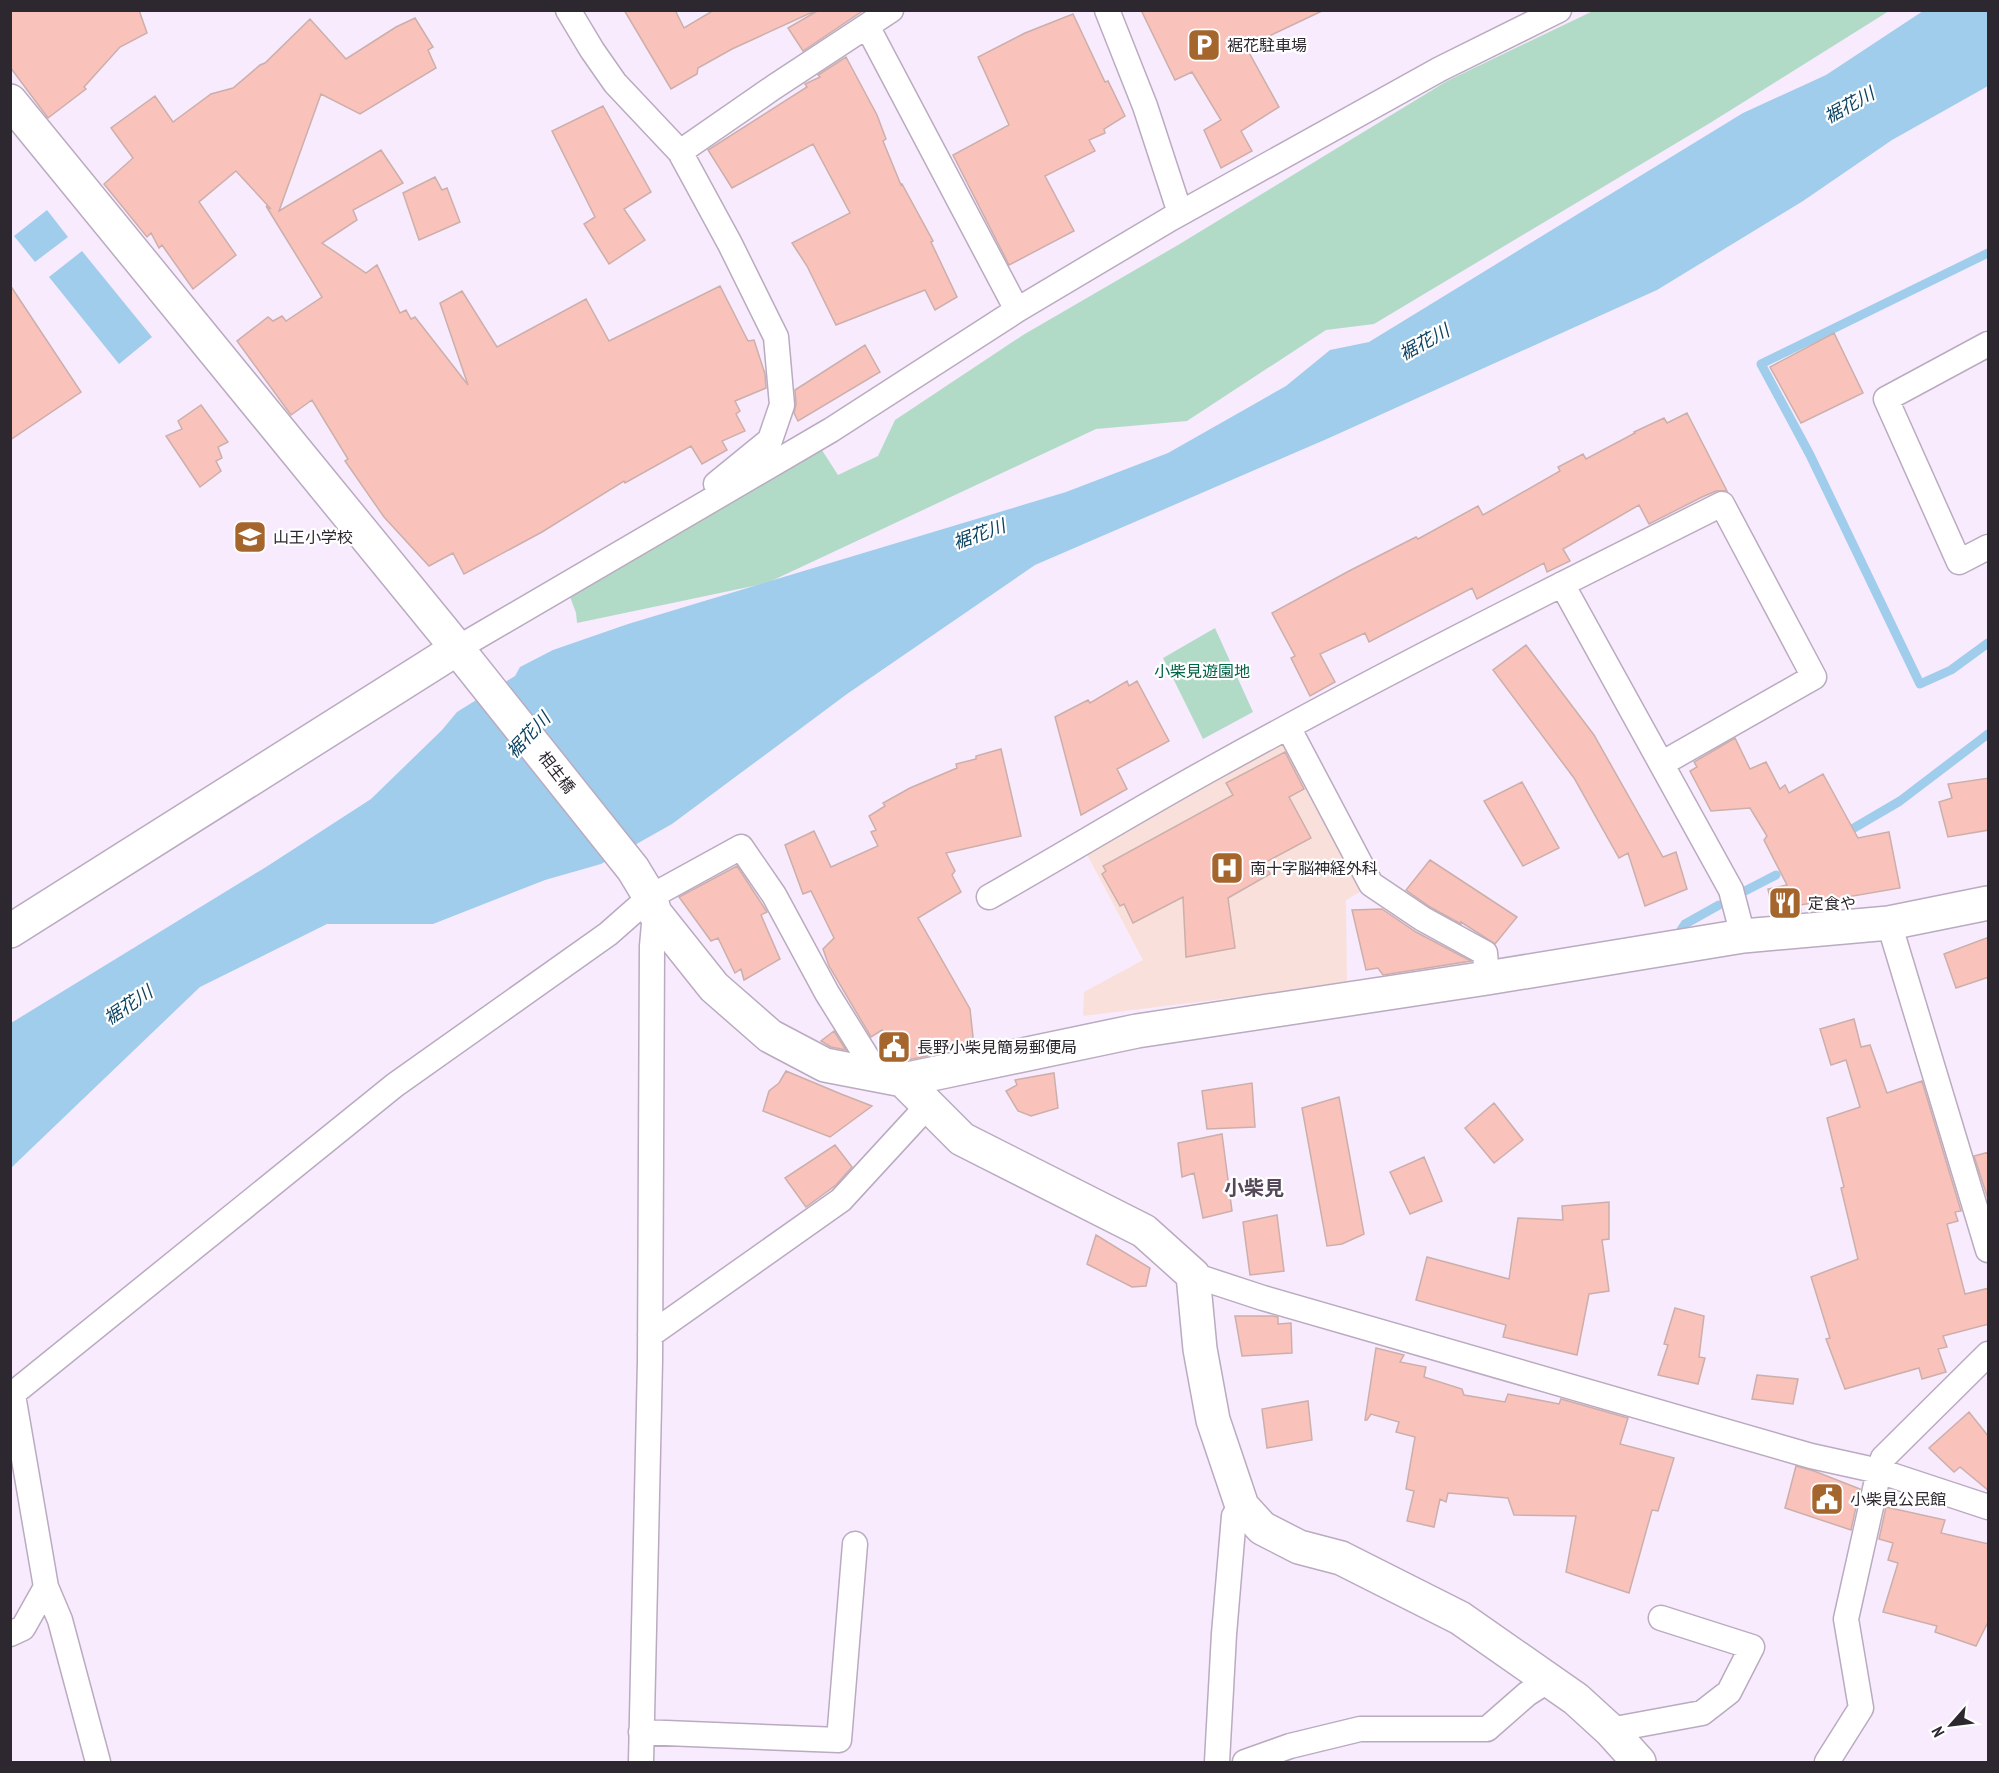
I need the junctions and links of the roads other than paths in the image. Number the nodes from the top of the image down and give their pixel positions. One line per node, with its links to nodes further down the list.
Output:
1 (568, 10): 7 (street)
2 (891, 10): 5 (street)
3 (1107, 10): 8 (street)
4 (1559, 10): 8 (street)
5 (867, 26): 7 (street); 9 (street)
6 (10, 101): 14 (street, 相生橋)
7 (680, 152): 11 (street)
8 (1180, 213): 9 (street)
9 (1017, 310): 11 (street)
10 (1989, 344): 12 (street)
11 (652, 535): 14 (street)
12 (1989, 547)
13 (1562, 584): 15 (street); 16 (street); 16 (street)
14 (467, 659): 19 (street, 相生橋); 21 (street)
15 (1288, 727): 17 (street); 23 (street)
16 (1663, 763): 22 (street)
17 (989, 897)
18 (1989, 903): 20 (street)
19 (653, 905): 24 (street, 相生橋); 24 (street); 27 (street); 29 (street)
20 (1889, 923): 22 (street); 25 (street)
21 (10, 931)
22 (1743, 936): 23 (street)
23 (1487, 978): 24 (street)
24 (900, 1084): 26 (street); 27 (street)
25 (1989, 1250)
26 (1193, 1275): 30 (street); 31 (street)
27 (650, 1335): 39 (street)
28 (1989, 1354): 30 (street)
29 (12, 1396): 34 (street)
30 (1879, 1471): 32 (street); 45 (street)
31 (1242, 1506): 37 (street); 42 (street)
32 (1989, 1507)
33 (855, 1544): 39 (street)
34 (45, 1587): 36 (street); 40 (street)
35 (1661, 1618): 38 (street)
36 (10, 1634)
37 (1549, 1680): 38 (street); 43 (street)
38 (1610, 1730): 44 (street)
39 (641, 1732): 41 (street)
40 (98, 1762)
41 (641, 1762)
42 (1218, 1762)
43 (1245, 1762)
44 (1639, 1762)
45 (1827, 1762)

